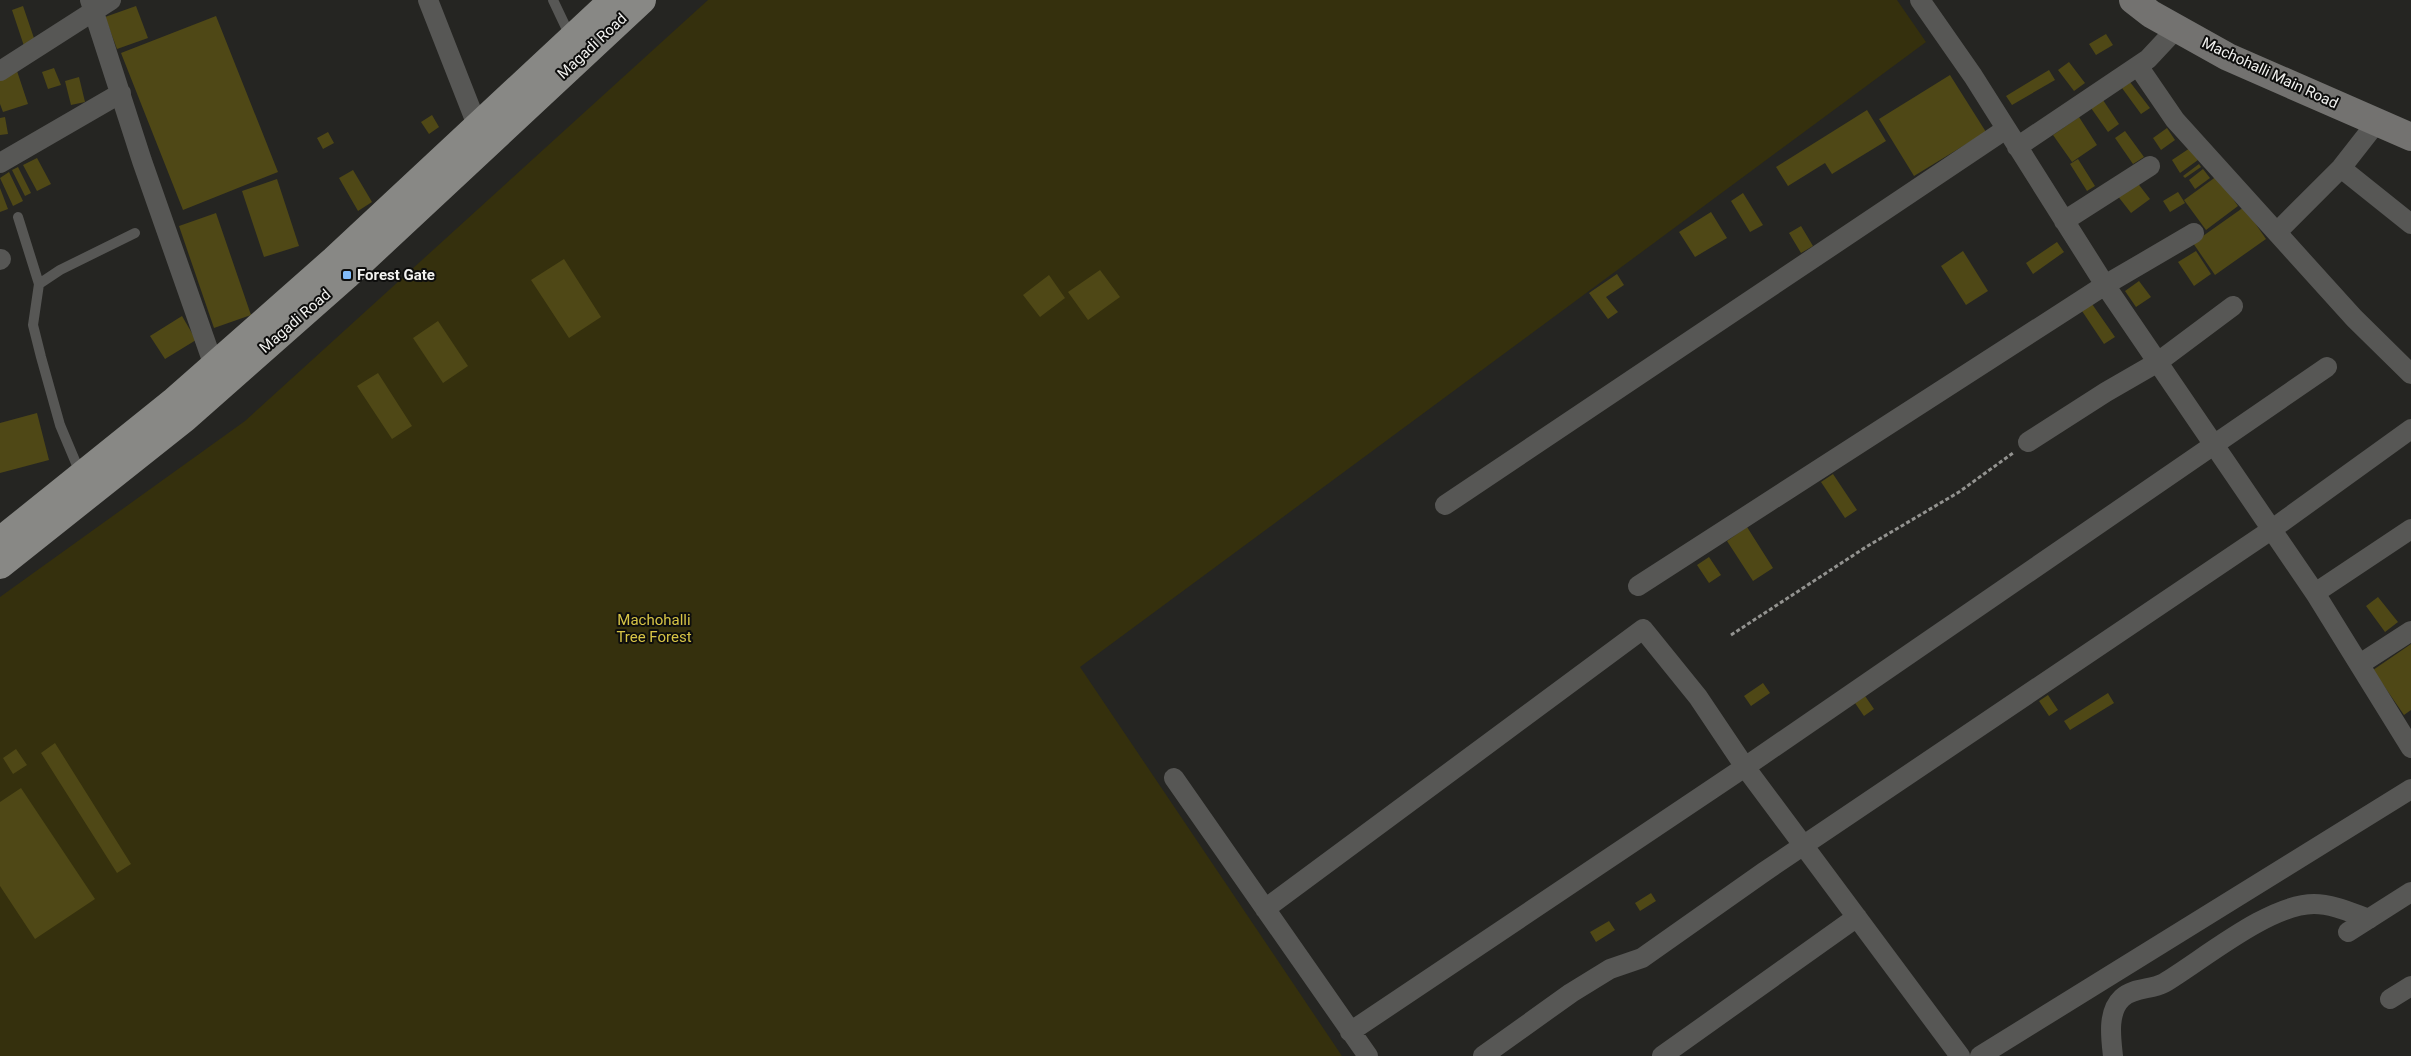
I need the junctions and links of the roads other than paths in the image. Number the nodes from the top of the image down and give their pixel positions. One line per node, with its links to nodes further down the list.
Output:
1 (111, 0): 8 (street)
2 (428, 0): 15 (street)
3 (553, 0): 10 (lane)
4 (613, 0): 10 (main road, Magadi Road)
5 (642, 0): 43 (main road, Magadi Road)
6 (1920, 0): 16 (street)
7 (2133, 0): 9 (street, Machohalli Main Road)
8 (91, 5): 12 (street); 13 (street)
9 (2177, 28): 11 (street); 14 (street, Machohalli Main Road)
10 (571, 39): 15 (main road, Magadi Road)
11 (2138, 66): 18 (street); 25 (street)
12 (0, 71)
13 (122, 93): 19 (street); 32 (street)
14 (2377, 122): 17 (street, Machohalli Main Road); 21 (street)
15 (477, 125): 32 (main road, Magadi Road)
16 (2006, 129): 18 (street); 39 (street)
17 (2411, 137)
18 (2017, 147): 23 (street)
19 (0, 163)
20 (2150, 166): 23 (street)
21 (2341, 168): 24 (street); 25 (street)
22 (18, 217): 28 (lane)
23 (2064, 221): 29 (street)
24 (2411, 224)
25 (2277, 232): 34 (street)
26 (135, 233): 28 (lane)
27 (2194, 233): 29 (street)
28 (39, 284): 38 (lane)
29 (2105, 285): 31 (street); 44 (street)
30 (2233, 306): 31 (street)
31 (2158, 362): 36 (street); 37 (street)
32 (214, 366): 38 (main road, Magadi Road)
33 (2327, 367): 37 (street)
34 (2411, 374)
35 (2411, 429): 41 (street)
36 (2028, 442)
37 (2215, 443): 41 (street); 49 (street)
38 (82, 475): 42 (main road, Magadi Road)
39 (1445, 505)
40 (2411, 529): 45 (street)
41 (2271, 530): 45 (street); 52 (street)
42 (0, 541)
43 (0, 565)
44 (1638, 586)
45 (2314, 593): 47 (street)
46 (2411, 631): 47 (street)
47 (2360, 664): 48 (street)
48 (2411, 747)
49 (1745, 767): 52 (street); 54 (street); 60 (street)
50 (1174, 778): 54 (street)
51 (2411, 789): 65 (street)
52 (1803, 845): 55 (street); 62 (street)
53 (2411, 892): 56 (street)
54 (1265, 909): 60 (street)
55 (1857, 917): 63 (street); 64 (street)
56 (2369, 919): 57 (street); 66 (street)
57 (2348, 932)
58 (2411, 986): 59 (street)
59 (2390, 999)
60 (1350, 1032): 61 (street)
61 (1368, 1056)
62 (1483, 1056)
63 (1662, 1056)
64 (1960, 1056)
65 (1980, 1056)
66 (2113, 1056)

